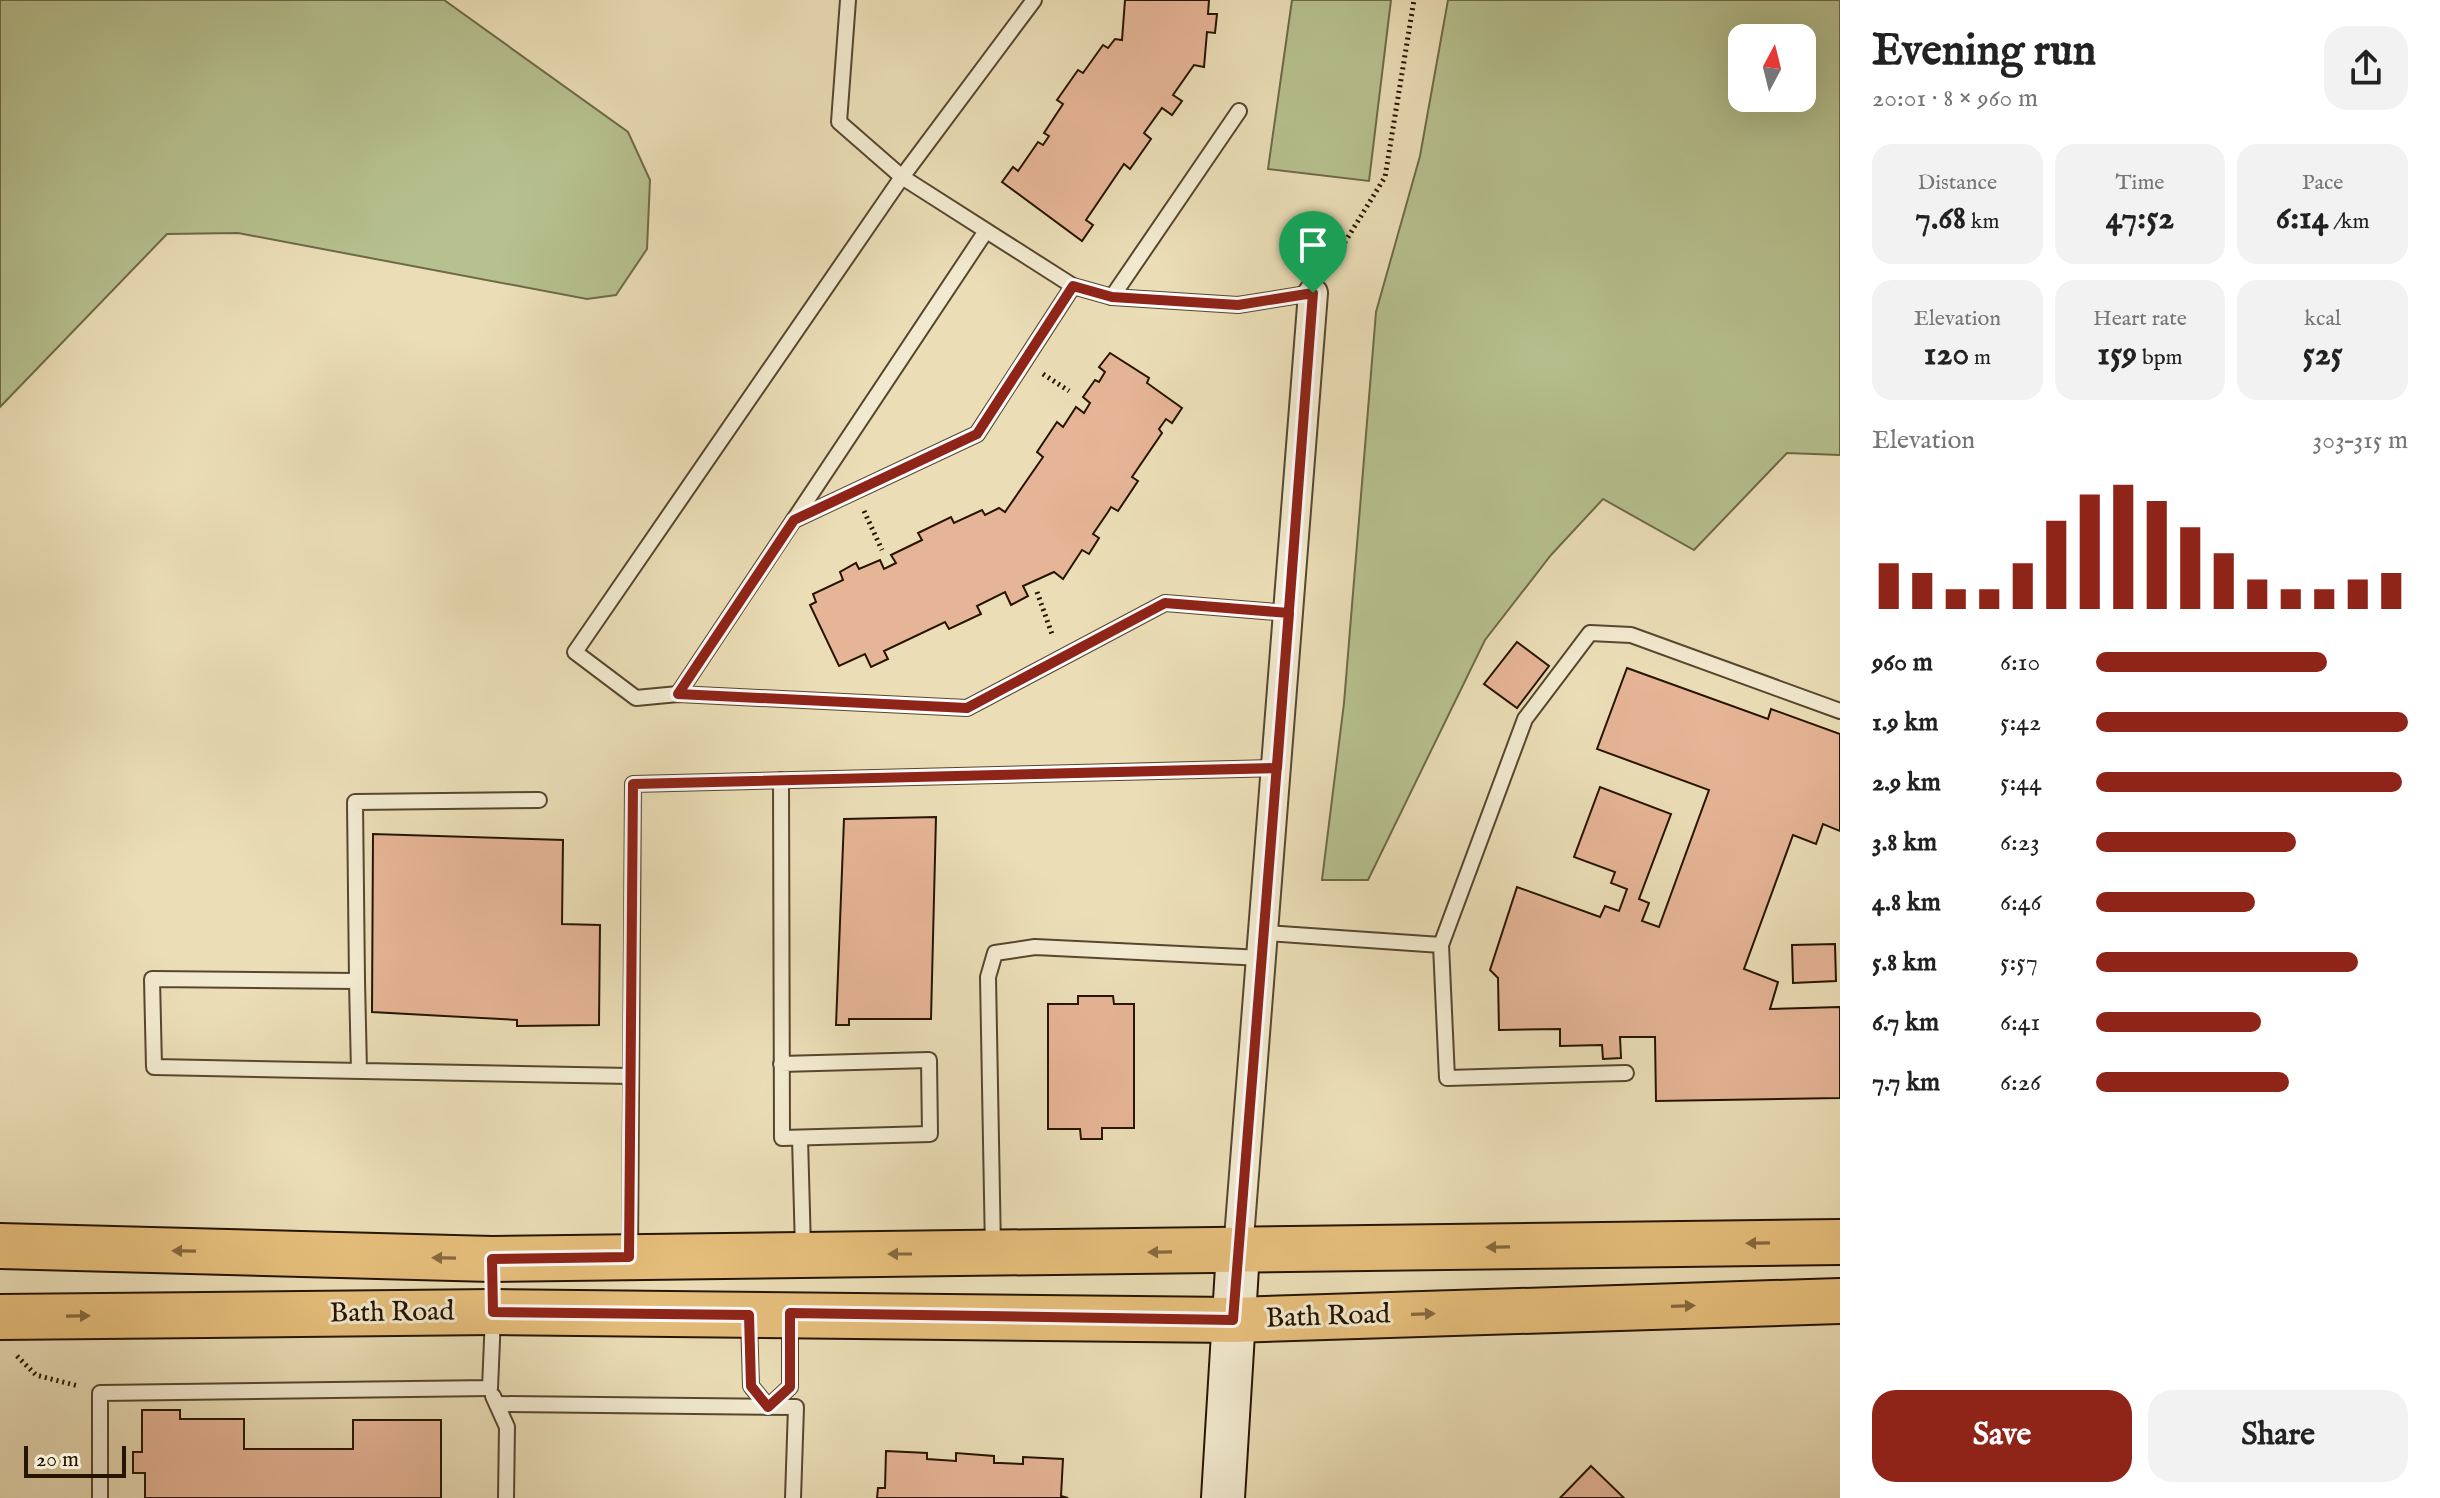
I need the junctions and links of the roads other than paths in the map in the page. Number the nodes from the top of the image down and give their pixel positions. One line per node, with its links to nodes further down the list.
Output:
1 (848, 0): 4 (lane)
2 (1034, 0): 4 (lane)
3 (1239, 111): 8 (lane)
4 (902, 177): 5 (lane); 11 (lane)
5 (986, 231): 6 (lane); 9 (lane)
6 (1073, 286): 8 (lane); 9 (lane)
7 (1313, 293): 8 (lane); 10 (street)
8 (1112, 297)
9 (794, 520): 11 (lane)
10 (1289, 613): 11 (lane); 13 (street)
11 (678, 694)
12 (1840, 711): 17 (lane)
13 (1277, 768): 14 (lane); 16 (street)
14 (781, 780): 19 (lane); 22 (lane)
15 (539, 800): 18 (lane)
16 (1264, 945): 17 (lane); 26 (street); 28 (lane)
17 (1441, 945): 21 (lane)
18 (357, 981): 20 (lane); 20 (lane)
19 (781, 1064): 23 (lane); 23 (lane)
20 (359, 1071): 22 (lane)
21 (1626, 1073)
22 (631, 1076): 29 (lane)
23 (800, 1138): 27 (lane)
24 (1840, 1242): 26 (main road, Bath Road, one-way to 26)
25 (0, 1246): 30 (main road, Bath Road, one-way to 25)
26 (1238, 1251): 28 (main road, Bath Road, one-way to 28); 34 (street)
27 (803, 1254): 28 (main road, Bath Road, one-way to 27); 29 (main road, Bath Road)
28 (993, 1254)
29 (629, 1257): 30 (main road, Bath Road)
30 (492, 1259): 32 (main road)
31 (1840, 1301): 34 (main road, Bath Road, one-way to 31)
32 (493, 1312): 33 (main road, Bath Road); 35 (main road, Bath Road, one-way to 32); 36 (lane)
33 (770, 1314): 34 (main road, Bath Road); 38 (lane); 38 (lane)
34 (1233, 1320): 42 (street)
35 (6, 1333)
36 (490, 1388): 37 (lane); 39 (lane)
37 (497, 1404): 38 (lane); 40 (lane)
38 (768, 1407): 41 (lane)
39 (100, 1498)
40 (506, 1498)
41 (793, 1498)
42 (1223, 1498)

